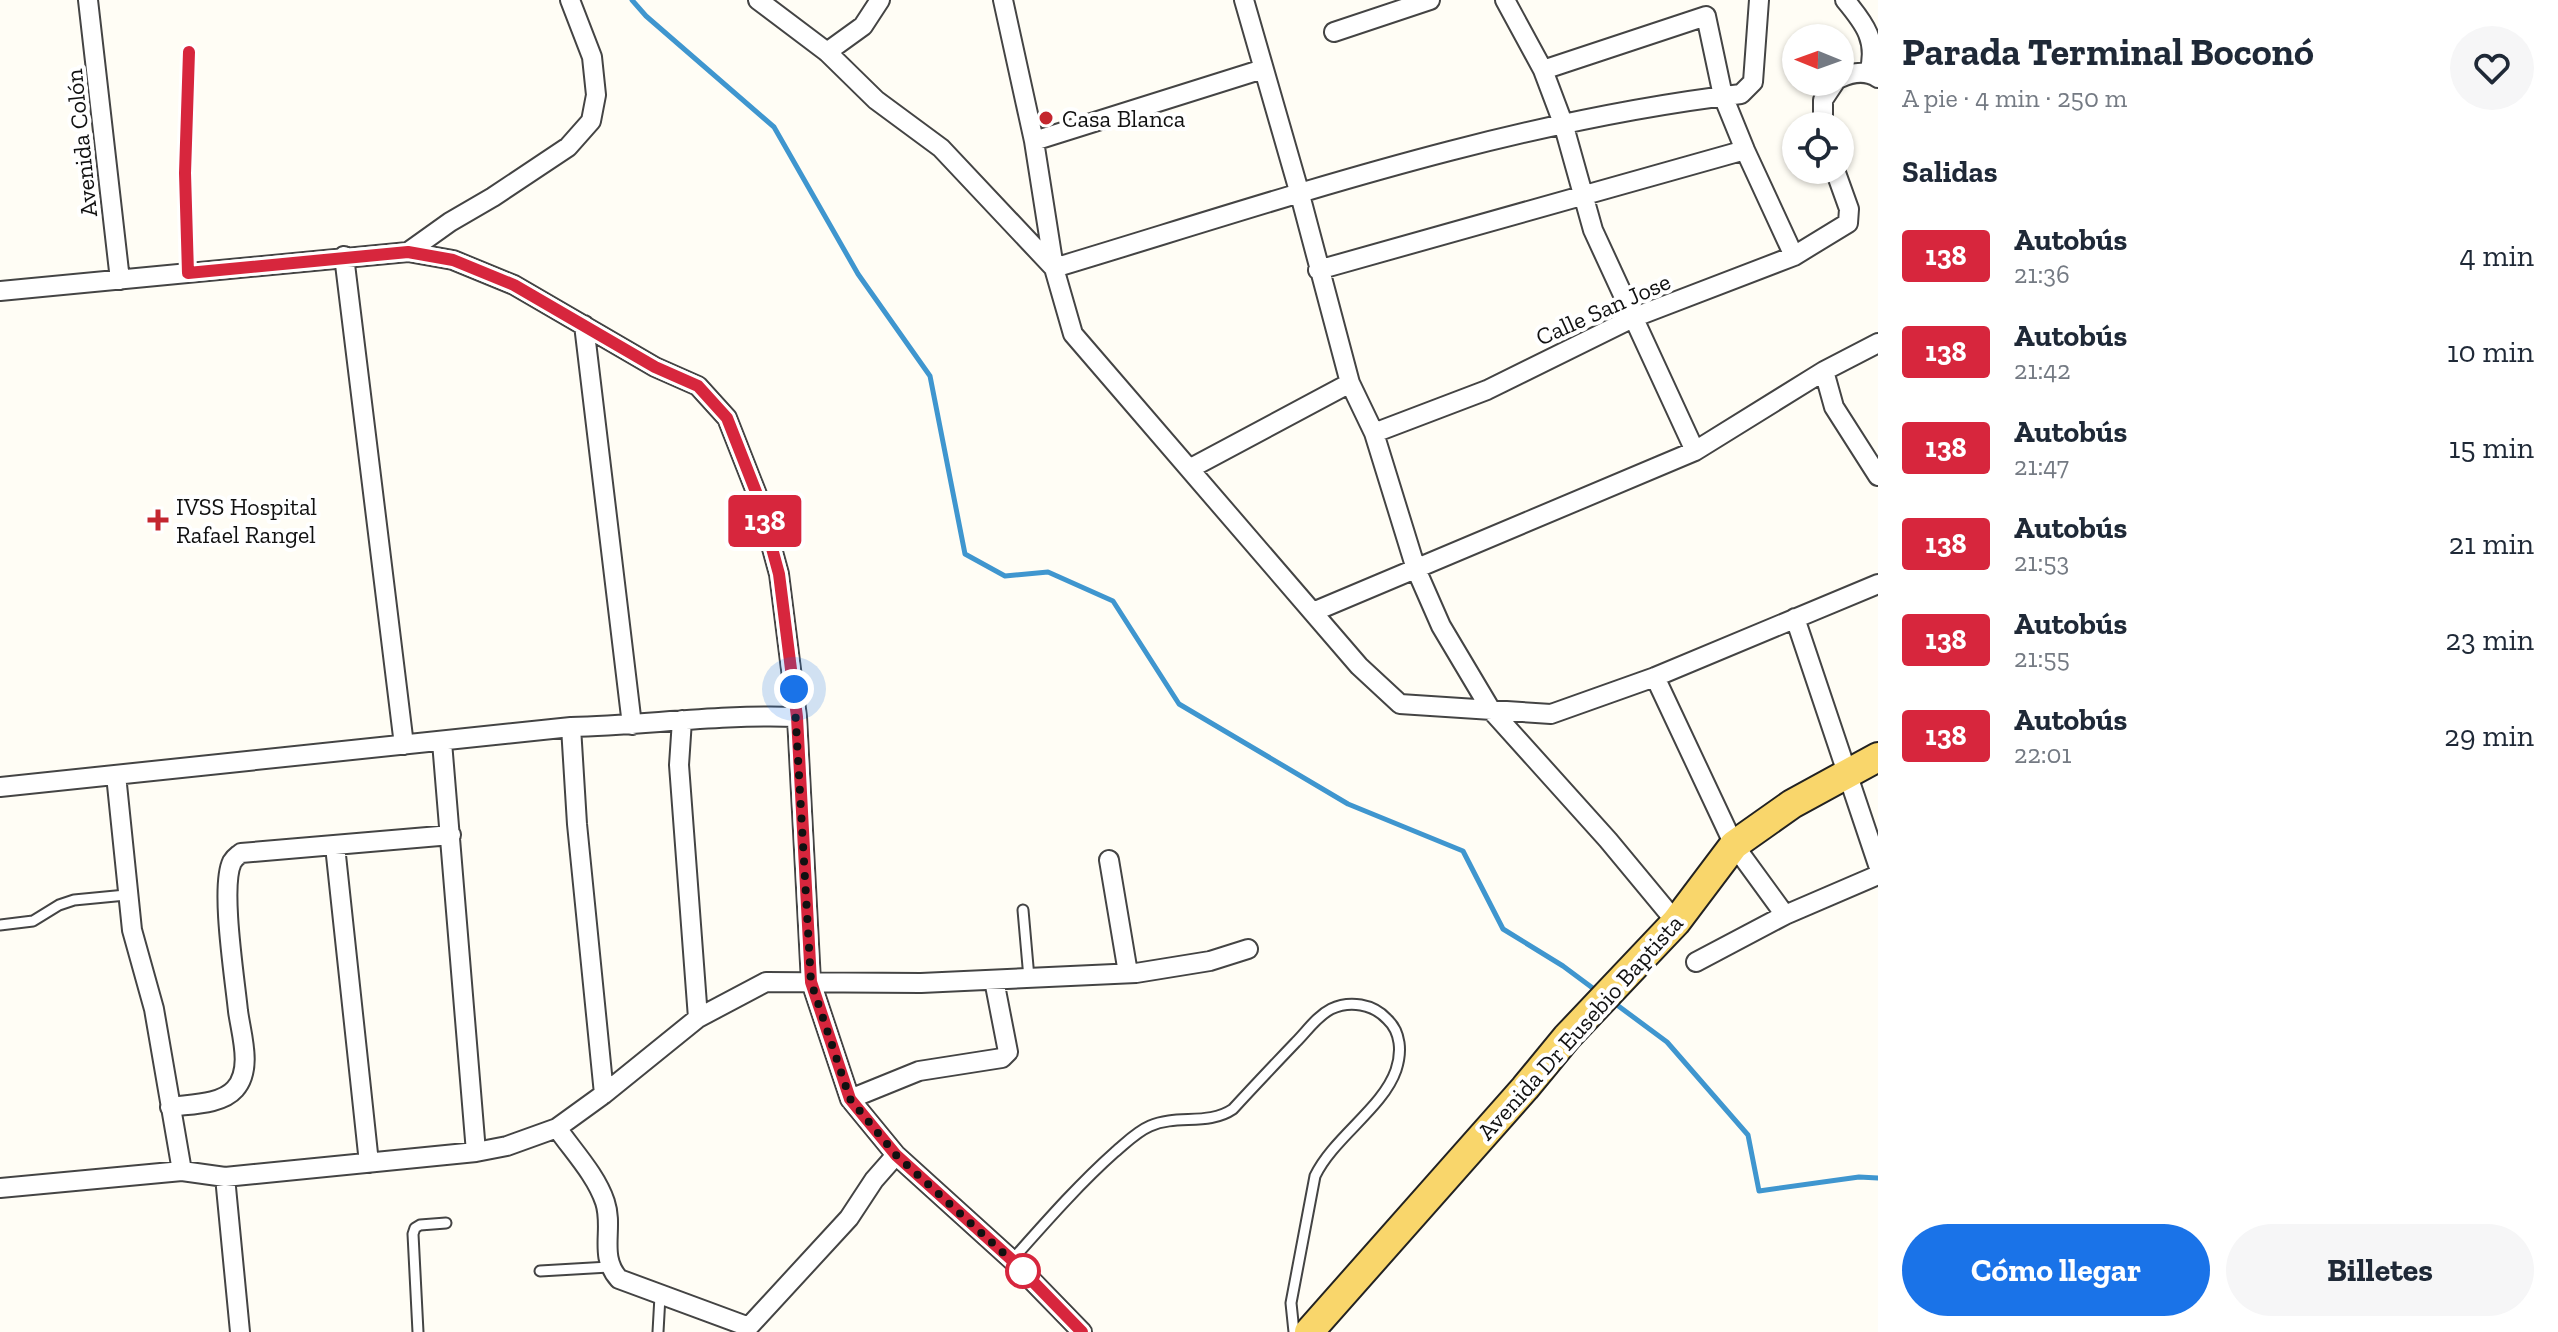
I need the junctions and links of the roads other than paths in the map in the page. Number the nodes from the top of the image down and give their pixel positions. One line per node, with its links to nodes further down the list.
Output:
1 (88, 0): 30 (street, Avenida Colón)
2 (570, 0): 24 (street)
3 (758, 0): 13 (street)
4 (880, 0): 13 (street)
5 (1003, 0): 19 (street)
6 (1244, 0): 14 (street)
7 (1430, 0): 11 (street)
8 (1505, 0): 15 (street)
9 (1759, 0): 17 (street)
10 (1845, 0): 16 (street)
11 (1334, 32)
12 (189, 52): 29 (lane)
13 (827, 52): 27 (street)
14 (1263, 69): 19 (street); 22 (street)
15 (1543, 70): 17 (street); 18 (street)
16 (1873, 76)
17 (1723, 96): 18 (street); 20 (street)
18 (1563, 123): 22 (street); 23 (street)
19 (1034, 141): 27 (street)
20 (1745, 150): 23 (street); 26 (street)
21 (1840, 184): 26 (street, Calle San Jose)
22 (1299, 191): 27 (street); 28 (street)
23 (1584, 195): 28 (street); 32 (street)
24 (408, 252): 25 (street); 33 (street)
25 (344, 256): 29 (street); 52 (street)
26 (1794, 256): 32 (street, Calle San Jose)
27 (1054, 268): 39 (street)
28 (1318, 270): 36 (street)
29 (188, 273): 30 (street)
30 (120, 280): 31 (street)
31 (0, 291)
32 (1635, 317): 37 (street, Calle San Jose); 38 (street)
33 (584, 325): 47 (street); 49 (street)
34 (1878, 343): 35 (street)
35 (1824, 371): 38 (street); 40 (street)
36 (1350, 383): 37 (street); 39 (street)
37 (1374, 433): 41 (street)
38 (1695, 451): 41 (street)
39 (1191, 468): 43 (street)
40 (1878, 476)
41 (1416, 569): 43 (street); 46 (street)
42 (1878, 584): 44 (street)
43 (1313, 612): 46 (street)
44 (1795, 618): 45 (street); 55 (street)
45 (1655, 677): 46 (street); 58 (street)
46 (1491, 710): 66 (street)
47 (797, 717): 48 (street); 73 (street)
48 (682, 720): 49 (street); 74 (street)
49 (632, 725): 50 (street)
50 (571, 727): 51 (street); 75 (street)
51 (442, 742): 52 (street); 57 (street)
52 (404, 745): 54 (street)
53 (1878, 757): 55 (main road, Avenida Dr Eusebio Baptista)
54 (116, 775): 56 (street); 63 (street)
55 (1849, 776): 58 (main road, Avenida Dr Eusebio Baptista); 61 (street)
56 (0, 787)
57 (451, 835): 59 (street); 79 (street)
58 (1734, 845): 65 (street); 66 (main road, Avenida Dr Eusebio Baptista)
59 (335, 846): 77 (street); 81 (street)
60 (1109, 860): 70 (street)
61 (1878, 865)
62 (1878, 875): 65 (street)
63 (126, 895): 67 (lane); 77 (street)
64 (1023, 910): 71 (lane)
65 (1785, 915): 69 (street)
66 (1676, 922): 96 (main road, Avenida Dr Eusebio Baptista)
67 (0, 925)
68 (1248, 949): 70 (street)
69 (1696, 962)
70 (1128, 973): 71 (street)
71 (1029, 978): 72 (street)
72 (994, 980): 73 (street); 76 (street)
73 (811, 982): 74 (street); 76 (street)
74 (698, 1018): 75 (street)
75 (604, 1094): 78 (street)
76 (850, 1099): 80 (street)
77 (170, 1107): 82 (street)
78 (557, 1128): 79 (street); 87 (street)
79 (476, 1152): 81 (street)
80 (896, 1155): 86 (street); 90 (street)
81 (369, 1163): 83 (street)
82 (182, 1171): 83 (street); 84 (street)
83 (225, 1177): 91 (street)
84 (0, 1188)
85 (446, 1223): 92 (lane)
86 (1012, 1260): 94 (street); 95 (lane)
87 (609, 1267): 88 (lane); 89 (street)
88 (540, 1271)
89 (660, 1296): 90 (street); 93 (lane)
90 (747, 1330)
91 (240, 1332)
92 (418, 1332)
93 (658, 1332)
94 (1082, 1332)
95 (1294, 1332)
96 (1309, 1332)

